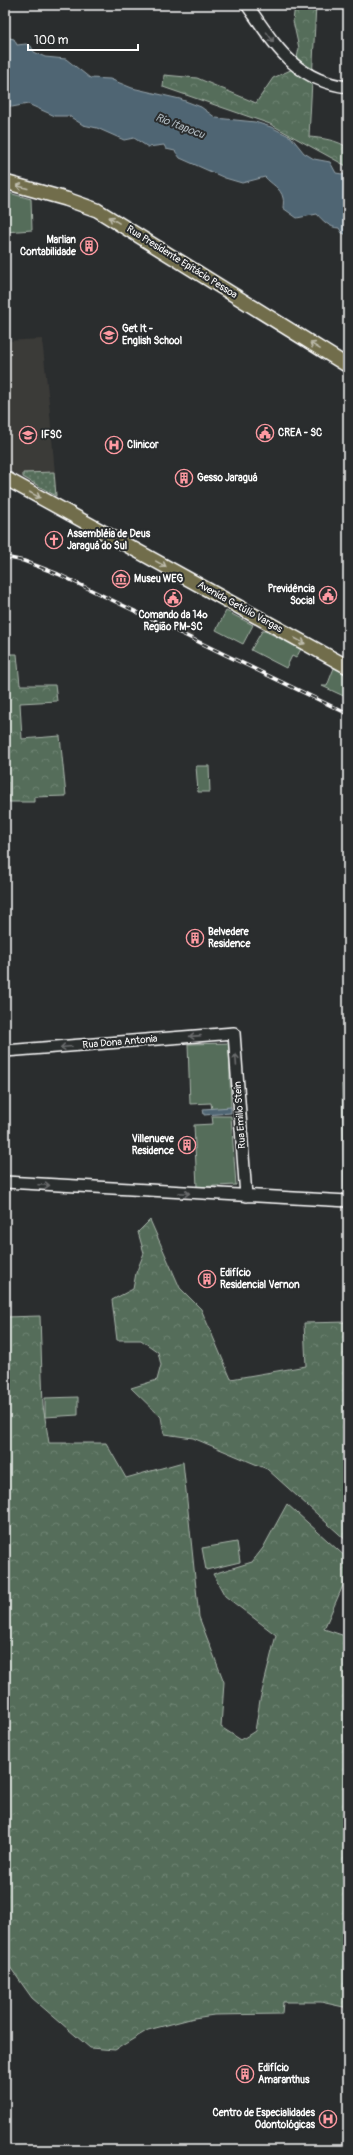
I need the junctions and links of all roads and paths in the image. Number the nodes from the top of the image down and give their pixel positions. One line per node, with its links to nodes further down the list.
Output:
1 (247, 5): 2 (main road, one-way to 2)
2 (348, 88)
3 (5, 182): 4 (highway, Rua Presidente Epitácio Pessoa, one-way to 3)
4 (348, 366)
5 (5, 478): 6 (highway, Avenida Getúlio Vargas, one-way to 6)
6 (348, 667)
7 (234, 1033): 8 (main road, Rua Dona Antonia, one-way to 8); 10 (main road, Rua Emilio Stein, one-way to 7)
8 (5, 1051)
9 (5, 1182): 10 (main road, one-way to 10)
10 (246, 1196): 11 (main road)
11 (348, 1201)

